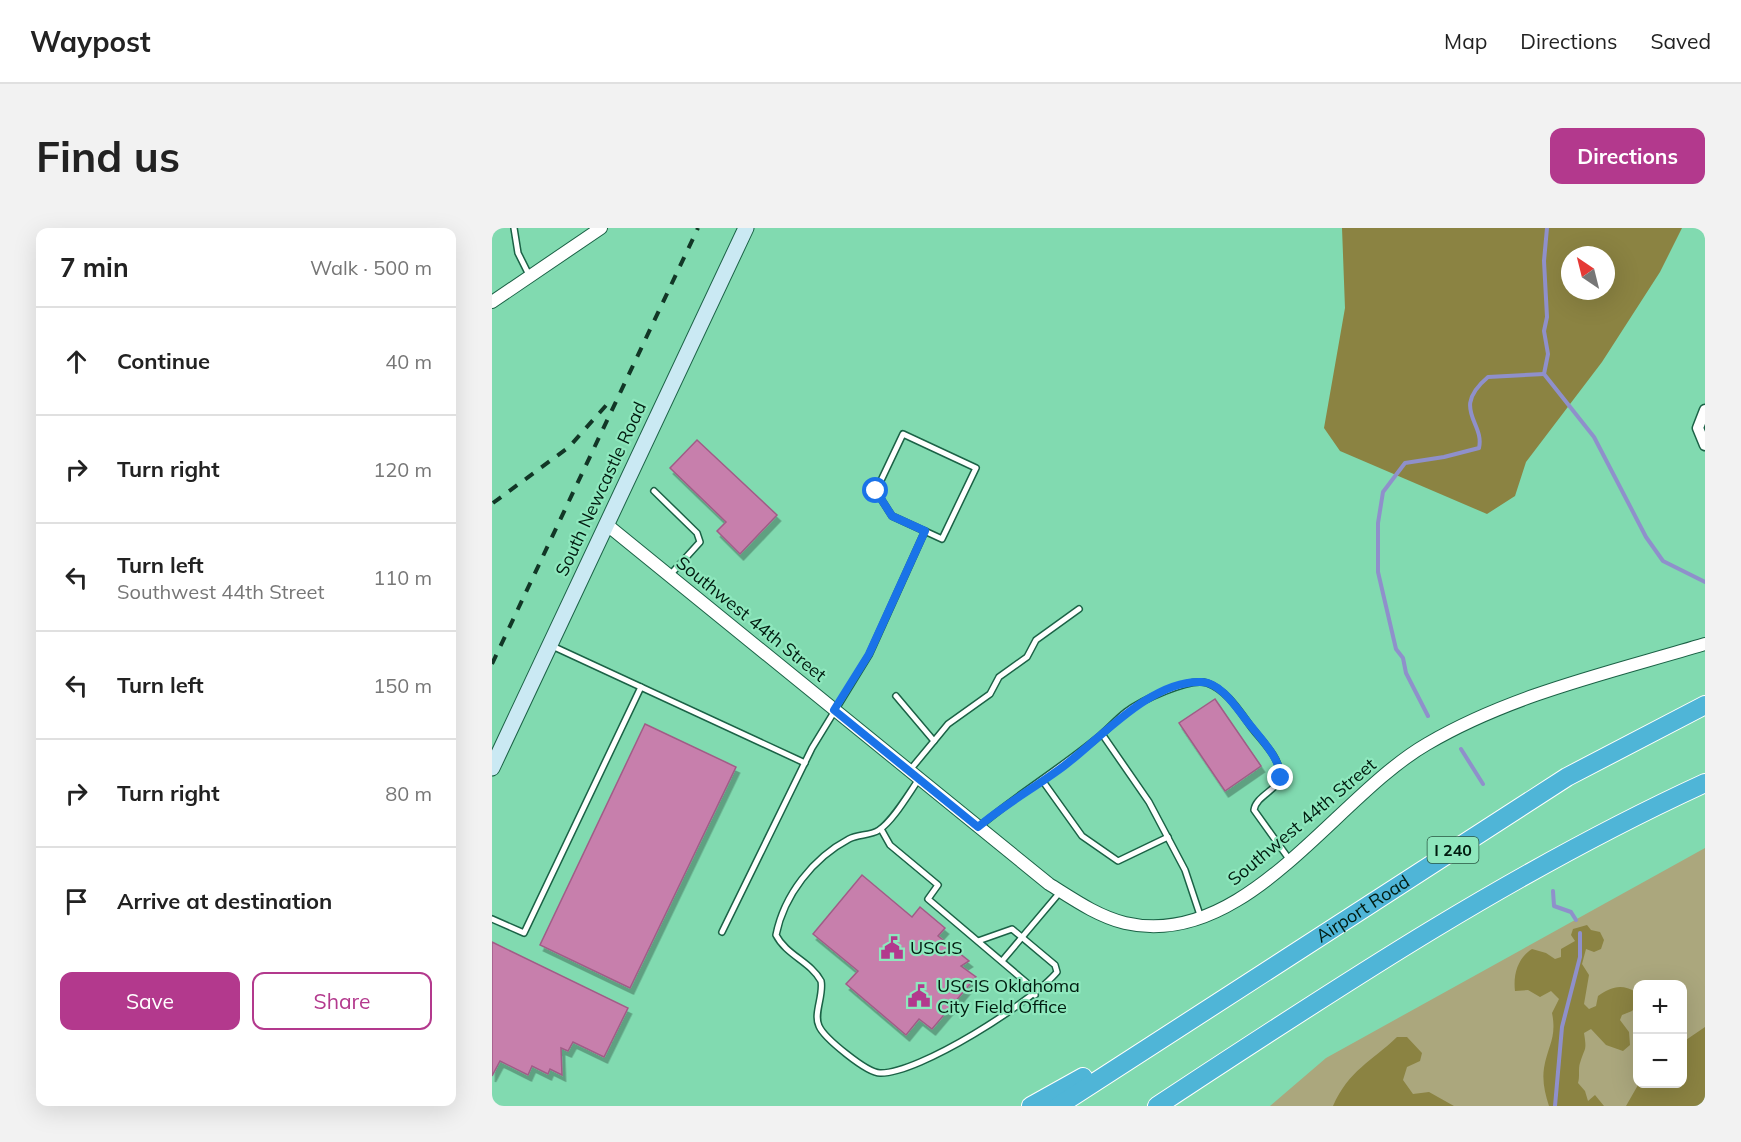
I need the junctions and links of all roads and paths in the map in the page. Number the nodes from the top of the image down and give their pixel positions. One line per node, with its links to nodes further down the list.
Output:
1 (514, 228): 4 (lane)
2 (601, 228): 4 (street)
3 (746, 228): 9 (main road, South Newcastle Road)
4 (530, 277): 5 (street)
5 (492, 302)
6 (1705, 410): 7 (street)
7 (1705, 444)
8 (654, 491): 11 (lane)
9 (606, 524): 11 (street, Southwest 44th Street); 14 (main road, South Newcastle Road)
10 (925, 531): 10 (lane); 18 (lane)
11 (669, 576): 18 (street, Southwest 44th Street)
12 (1079, 609): 20 (lane)
13 (1705, 644): 30 (street, Southwest 44th Street)
14 (549, 645): 15 (lane); 22 (main road, South Newcastle Road)
15 (641, 687): 21 (lane); 32 (lane)
16 (896, 696): 20 (lane)
17 (1705, 705): 39 (highway, Airport Road / I 240)
18 (834, 710): 21 (lane); 23 (street, Southwest 44th Street)
19 (1102, 734): 25 (lane); 29 (lane); 30 (lane)
20 (934, 741): 23 (lane)
21 (805, 762): 34 (lane)
22 (492, 768)
23 (909, 771): 24 (street, Southwest 44th Street)
24 (919, 779): 27 (street, Southwest 44th Street); 28 (lane)
25 (1042, 780): 27 (lane); 29 (lane)
26 (1705, 783): 42 (highway)
27 (978, 827): 31 (street, Southwest 44th Street)
28 (881, 829): 36 (lane); 38 (lane)
29 (1168, 837): 33 (lane)
30 (1289, 860): 33 (street, Southwest 44th Street)
31 (1061, 891): 33 (street, Southwest 44th Street); 35 (lane)
32 (492, 919)
33 (1202, 920)
34 (722, 932)
35 (1022, 938): 36 (lane); 37 (lane); 38 (lane)
36 (978, 941): 37 (lane)
37 (1002, 961): 38 (lane)
38 (1035, 995)
39 (1208, 1008): 40 (highway); 41 (highway, Airport Road / I 240)
40 (1030, 1106)
41 (1058, 1106)
42 (1157, 1106)

